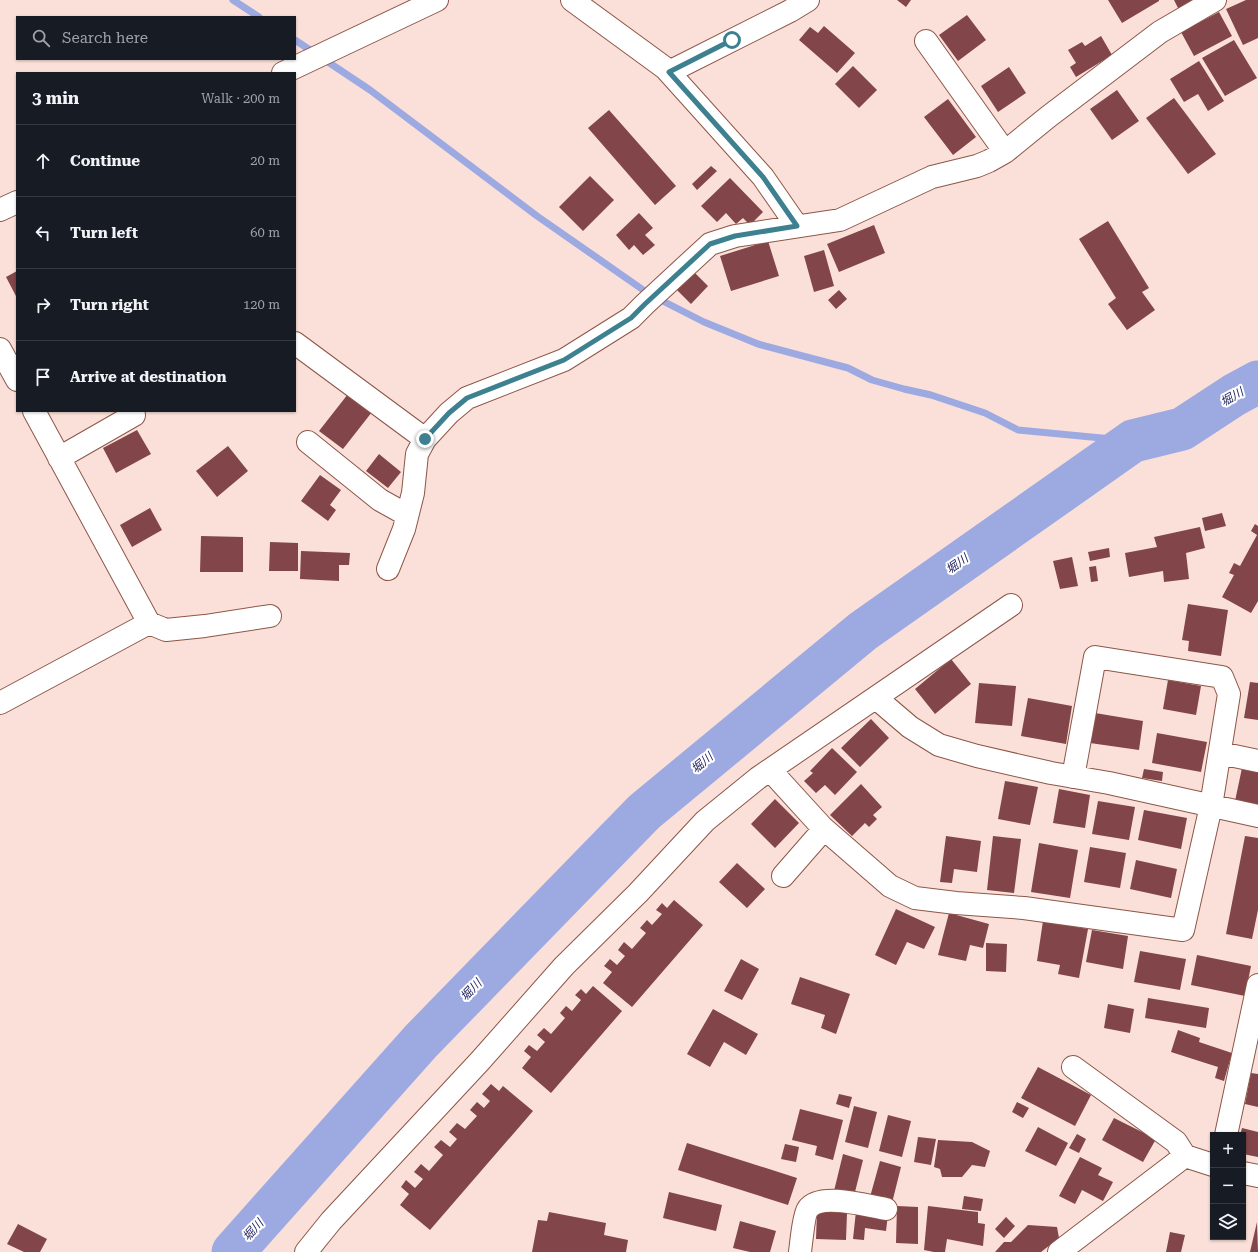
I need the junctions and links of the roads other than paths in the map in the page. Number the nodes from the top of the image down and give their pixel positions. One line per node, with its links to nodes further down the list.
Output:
1 (437, 0): 6 (street)
2 (572, 0): 7 (street)
3 (808, 0): 7 (street)
4 (1215, 0): 8 (street)
5 (926, 41): 8 (street)
6 (292, 69)
7 (669, 72): 11 (street)
8 (1005, 152): 11 (street)
9 (16, 202): 10 (street)
10 (0, 210)
11 (797, 226): 17 (street)
12 (296, 344): 17 (street)
13 (0, 349): 14 (street)
14 (16, 378)
15 (35, 412): 19 (street)
16 (134, 415): 19 (street)
17 (425, 439): 20 (street)
18 (308, 442): 20 (street)
19 (59, 458): 24 (street)
20 (407, 515): 21 (street)
21 (388, 569)
22 (1012, 605): 25 (street)
23 (270, 616): 24 (street)
24 (149, 623): 26 (street)
25 (876, 698): 29 (street); 30 (street)
26 (0, 703)
27 (1220, 753): 28 (street); 30 (street); 31 (street)
28 (1258, 761)
29 (770, 770): 33 (street); 43 (street)
30 (1073, 777): 31 (street)
31 (1211, 806): 32 (street); 33 (street)
32 (1258, 816)
33 (824, 829): 34 (street)
34 (783, 876)
35 (1258, 985): 37 (street)
36 (1073, 1068): 38 (street)
37 (1227, 1132)
38 (1185, 1156): 39 (street); 45 (street)
39 (1210, 1164)
40 (1246, 1174): 41 (street)
41 (1258, 1176)
42 (886, 1209): 44 (street)
43 (306, 1252)
44 (800, 1252)
45 (1059, 1252)

